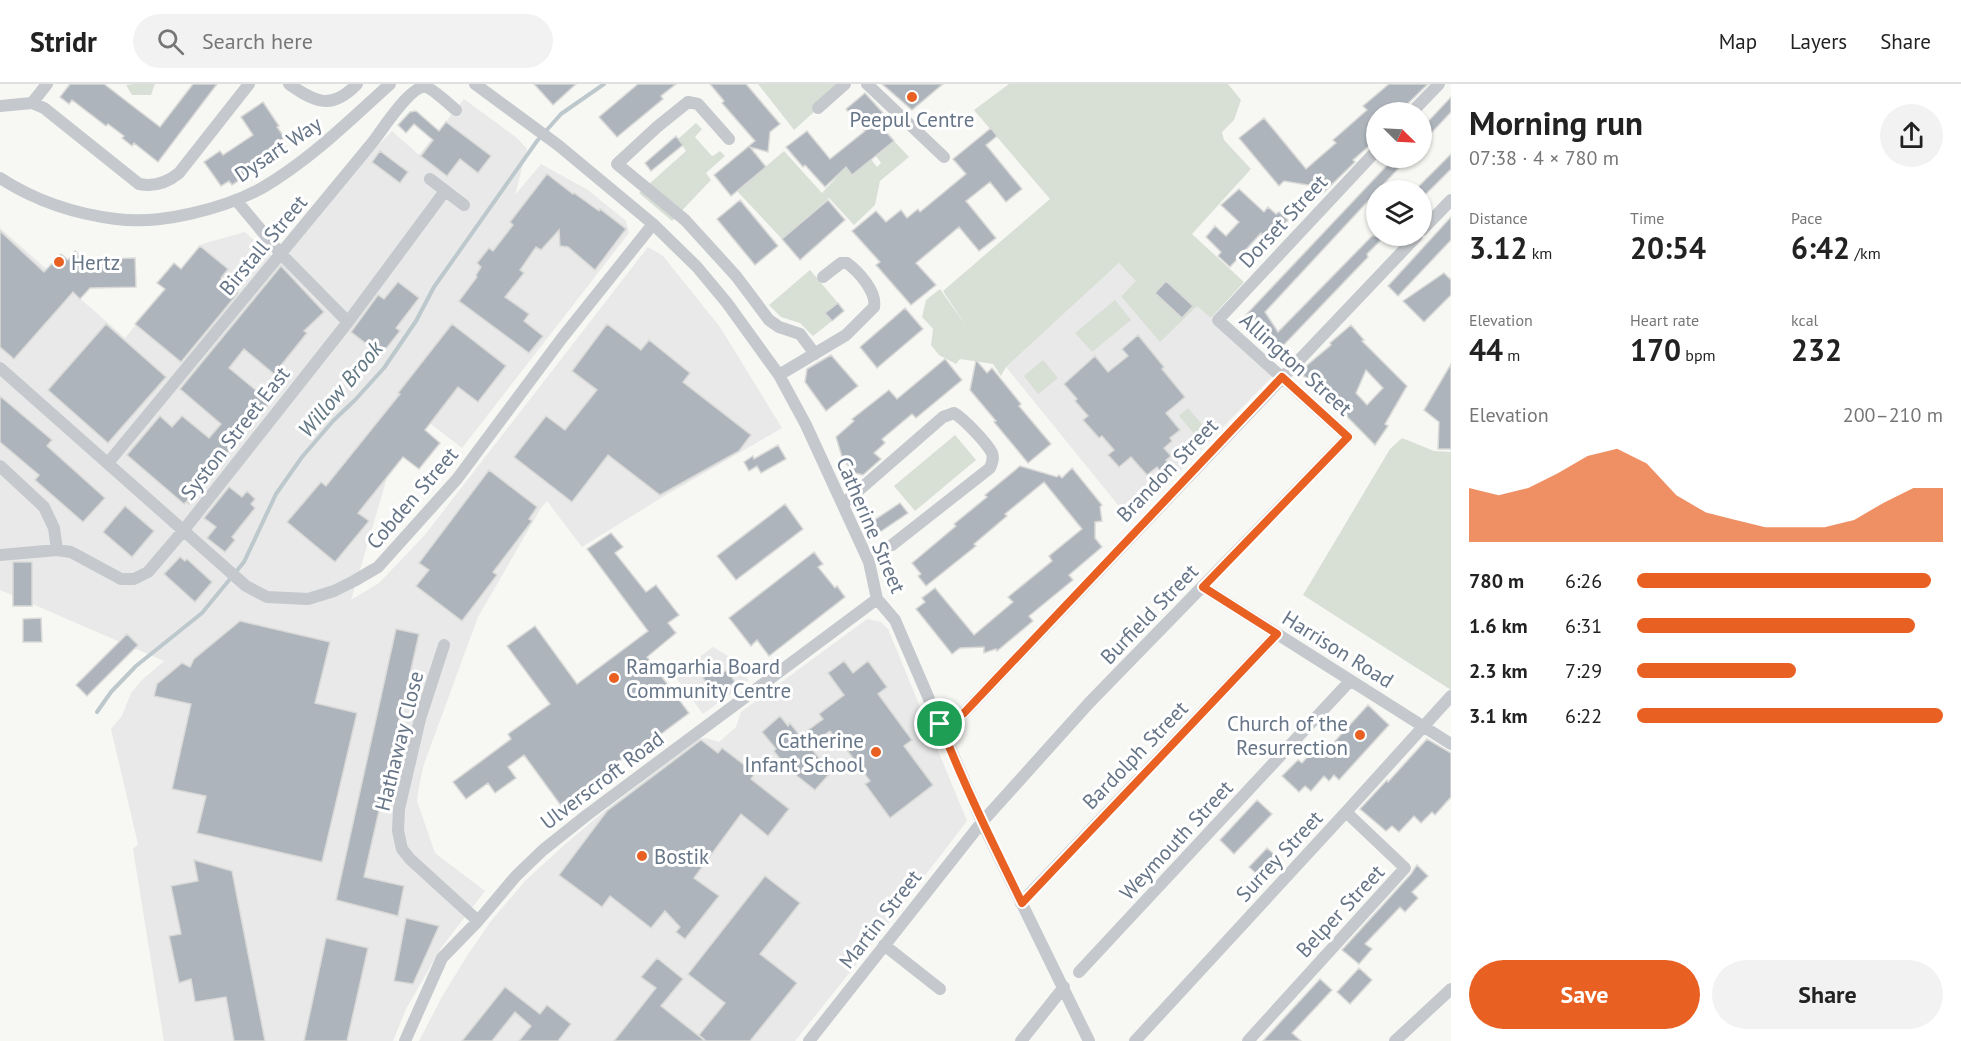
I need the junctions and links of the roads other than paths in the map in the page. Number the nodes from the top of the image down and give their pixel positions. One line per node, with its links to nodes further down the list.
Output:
1 (47, 84): 11 (street)
2 (249, 84): 11 (street)
3 (289, 84): 4 (street)
4 (357, 84)
5 (390, 84): 21 (street, Dysart Way)
6 (475, 84): 25 (street, Catherine Street)
7 (845, 84): 13 (street)
8 (867, 84): 16 (street)
9 (1438, 84): 10 (street)
10 (1421, 102)
11 (32, 103): 12 (street)
12 (0, 106)
13 (818, 108)
14 (456, 110): 27 (street, Birstall Street)
15 (729, 139): 31 (street)
16 (944, 157)
17 (1366, 162): 29 (street, Dorset Street)
18 (0, 178): 21 (street, Dysart Way)
19 (430, 179): 20 (street)
20 (445, 191): 23 (street); 30 (street, Syston Street East)
21 (236, 200): 27 (street)
22 (1451, 200): 24 (street)
23 (464, 205)
24 (1432, 220)
25 (653, 224): 33 (street, Catherine Street); 39 (street, Cobden Street)
26 (1407, 246): 34 (street, Brandon Street)
27 (281, 254): 30 (street); 36 (street, Birstall Street)
28 (823, 277): 31 (street)
29 (1218, 320): 34 (street, Allington Street)
30 (348, 322): 39 (street, Syston Street East)
31 (815, 354): 33 (street)
32 (0, 368): 36 (street, Cobden Street)
33 (779, 375): 38 (street, Catherine Street)
34 (1282, 377): 35 (street, Allington Street); 49 (street, Brandon Street)
35 (1348, 437): 43 (street, Burfield Street)
36 (108, 463): 39 (street, Cobden Street)
37 (0, 466): 41 (street)
38 (843, 504): 40 (street); 44 (street, Catherine Street)
39 (183, 531): 41 (street, Syston Street East)
40 (892, 545)
41 (57, 550): 42 (street, Syston Street East)
42 (0, 555)
43 (1203, 587): 45 (street, Harrison Road); 53 (street, Burfield Street)
44 (877, 599): 49 (street, Catherine Street); 55 (street, Ulverscroft Road)
45 (1277, 634): 47 (street, Harrison Road); 54 (street, Bardolph Street)
46 (444, 645): 55 (street, Hathaway Close)
47 (1350, 681): 50 (street, Harrison Road); 57 (street, Weymouth Street)
48 (1451, 696): 50 (street, Surrey Street)
49 (940, 724): 53 (street, Catherine Street)
50 (1424, 726): 51 (street, Harrison Road); 52 (street, Surrey Street)
51 (1451, 744)
52 (1346, 812): 65 (street, Surrey Street); 66 (street, Belper Street)
53 (982, 822): 54 (street, Catherine Street); 56 (street, Martin Street)
54 (1022, 903): 58 (street, Catherine Street)
55 (478, 921): 61 (street, Ulverscroft Road)
56 (884, 945): 59 (street); 62 (street, Martin Street)
57 (1079, 972)
58 (1064, 987): 63 (street); 64 (street, Catherine Street)
59 (940, 989)
60 (1451, 989): 67 (street)
61 (405, 1041)
62 (809, 1041)
63 (1021, 1041)
64 (1089, 1041)
65 (1135, 1041)
66 (1248, 1041)
67 (1395, 1041)

